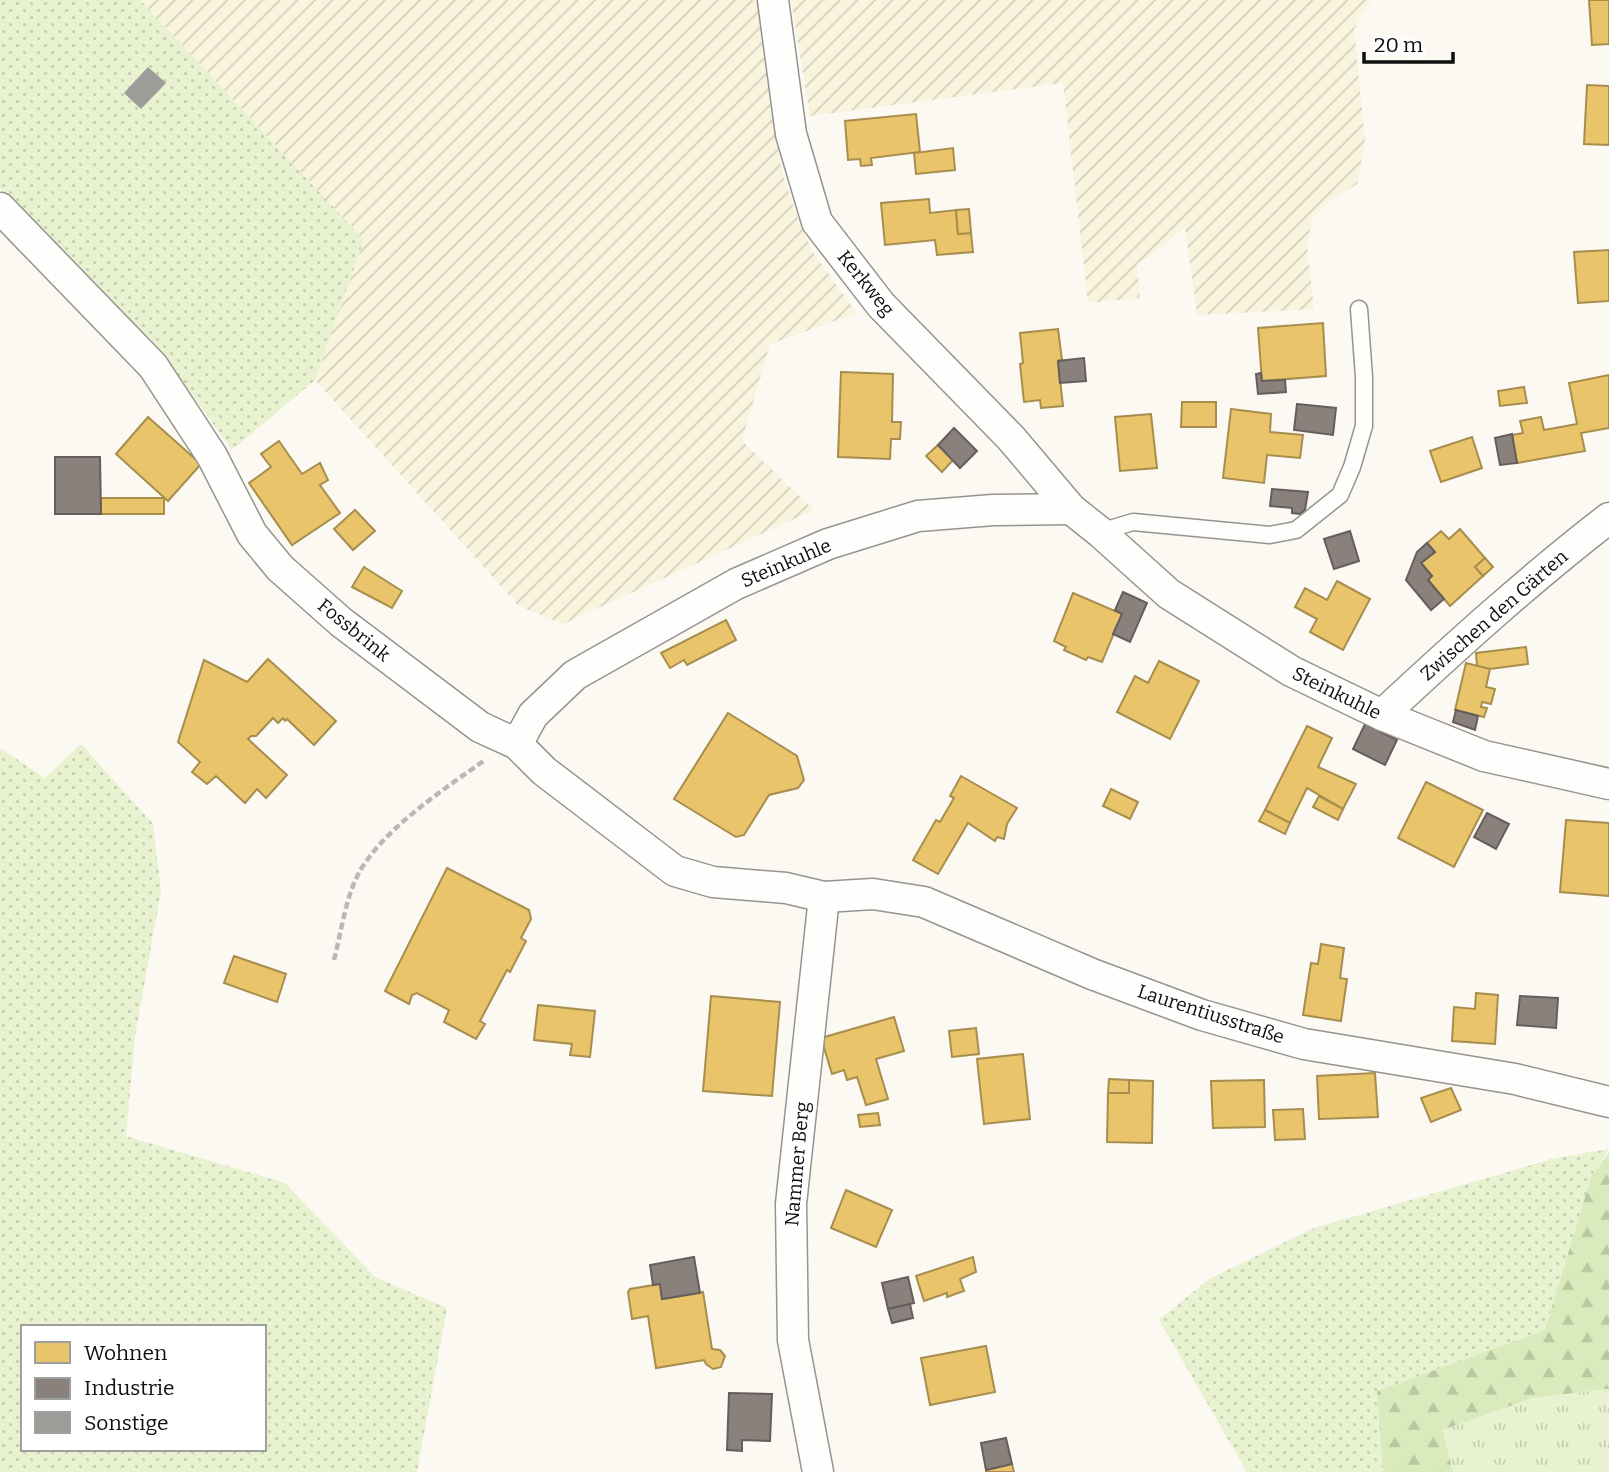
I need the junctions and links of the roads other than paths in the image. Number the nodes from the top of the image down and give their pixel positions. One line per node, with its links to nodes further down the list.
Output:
1 (773, 0): 4 (street, Kerkweg)
2 (0, 208): 8 (street, Fossbrink)
3 (1359, 309): 6 (lane)
4 (1071, 509): 6 (street, Steinkuhle); 8 (street, Steinkuhle)
5 (1609, 518): 7 (street, Zwischen den Gärten)
6 (1100, 532): 7 (street, Steinkuhle)
7 (1382, 715): 9 (street, Steinkuhle)
8 (514, 743): 10 (street, Fossbrink)
9 (1609, 784)
10 (824, 897): 11 (street, Laurentiusstraße); 12 (street, Nammer Berg)
11 (1609, 1102)
12 (818, 1472)

